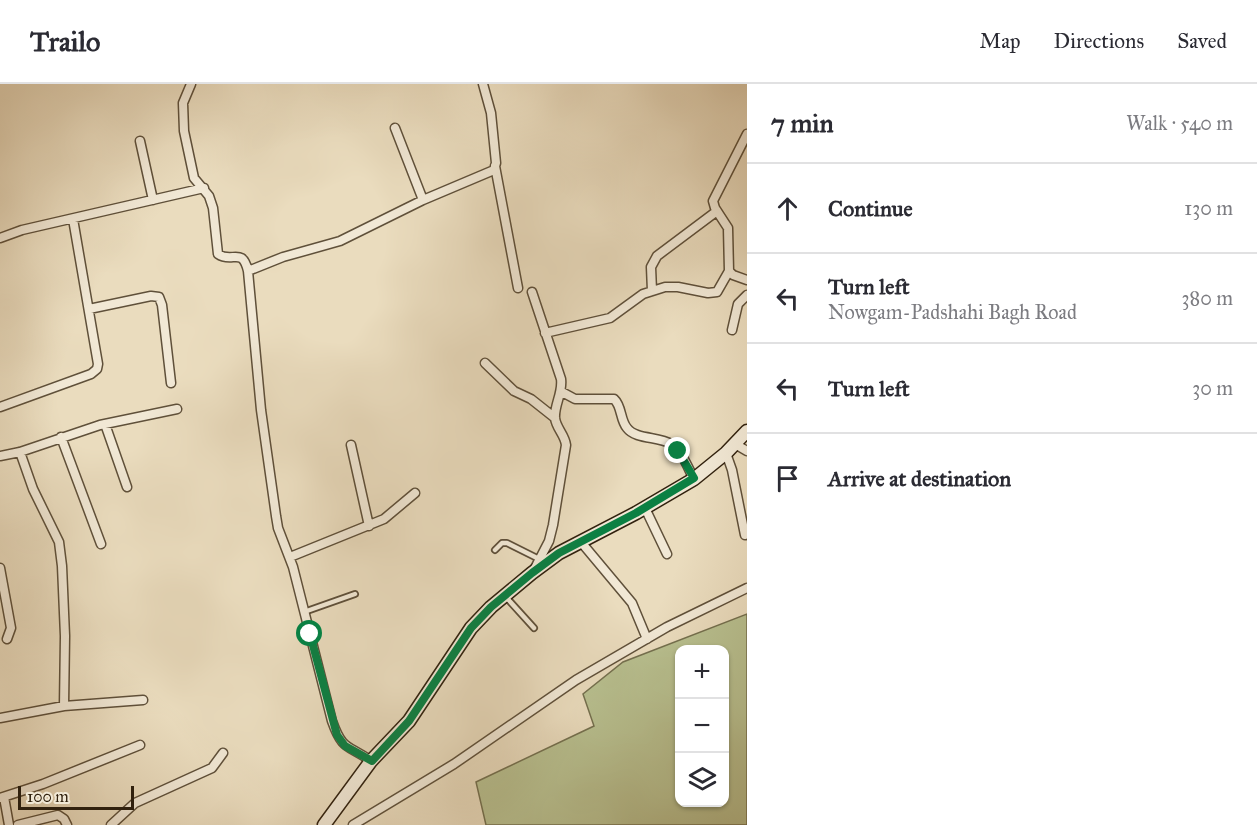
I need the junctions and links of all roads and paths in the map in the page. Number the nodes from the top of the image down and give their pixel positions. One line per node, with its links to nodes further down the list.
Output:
1 (191, 84): 7 (street)
2 (483, 84): 6 (street)
3 (395, 128): 9 (street)
4 (747, 134): 10 (street)
5 (140, 141): 8 (street)
6 (495, 165): 9 (street); 16 (street)
7 (204, 188): 8 (street); 13 (street)
8 (153, 200): 11 (street)
9 (423, 200): 13 (street)
10 (717, 211): 14 (street); 17 (street)
11 (73, 219): 12 (street); 20 (street)
12 (0, 238)
13 (248, 271): 47 (street)
14 (729, 271): 15 (street); 17 (street)
15 (747, 280)
16 (518, 288)
17 (652, 291): 22 (street)
18 (532, 292): 22 (street)
19 (747, 295): 21 (street)
20 (89, 309): 24 (street); 26 (street)
21 (732, 330)
22 (545, 333): 25 (street)
23 (486, 363): 28 (street)
24 (171, 383)
25 (562, 392): 28 (street); 37 (street)
26 (0, 406)
27 (177, 409): 29 (street)
28 (555, 417): 48 (street)
29 (105, 424): 31 (street); 38 (street)
30 (747, 430): 33 (main road)
31 (61, 437): 34 (street); 44 (street)
32 (351, 445): 41 (street)
33 (730, 448): 35 (street); 37 (main road); 42 (street)
34 (20, 452): 36 (street); 60 (street)
35 (747, 452)
36 (0, 456)
37 (694, 478): 40 (main road)
38 (127, 487)
39 (415, 493): 41 (street)
40 (645, 508): 43 (main road); 46 (street)
41 (369, 526): 47 (street)
42 (745, 535)
43 (581, 542): 50 (main road); 58 (street)
44 (101, 544)
45 (495, 550): 48 (lane)
46 (667, 554)
47 (290, 557): 55 (street)
48 (539, 560): 50 (street)
49 (0, 568): 54 (street)
50 (532, 573): 53 (main road)
51 (747, 588): 58 (street)
52 (355, 594): 55 (lane)
53 (505, 596): 56 (lane); 64 (main road)
54 (3, 597): 57 (street)
55 (304, 612): 64 (street)
56 (534, 628)
57 (7, 639)
58 (647, 639): 71 (street)
59 (143, 700): 60 (street)
60 (64, 706): 61 (street)
61 (0, 718)
62 (140, 745): 65 (street)
63 (223, 753): 69 (street)
64 (372, 761): 70 (main road)
65 (2, 798): 66 (street)
66 (9, 825)
67 (18, 825): 68 (street)
68 (67, 825)
69 (111, 825)
70 (324, 825)
71 (354, 825)

